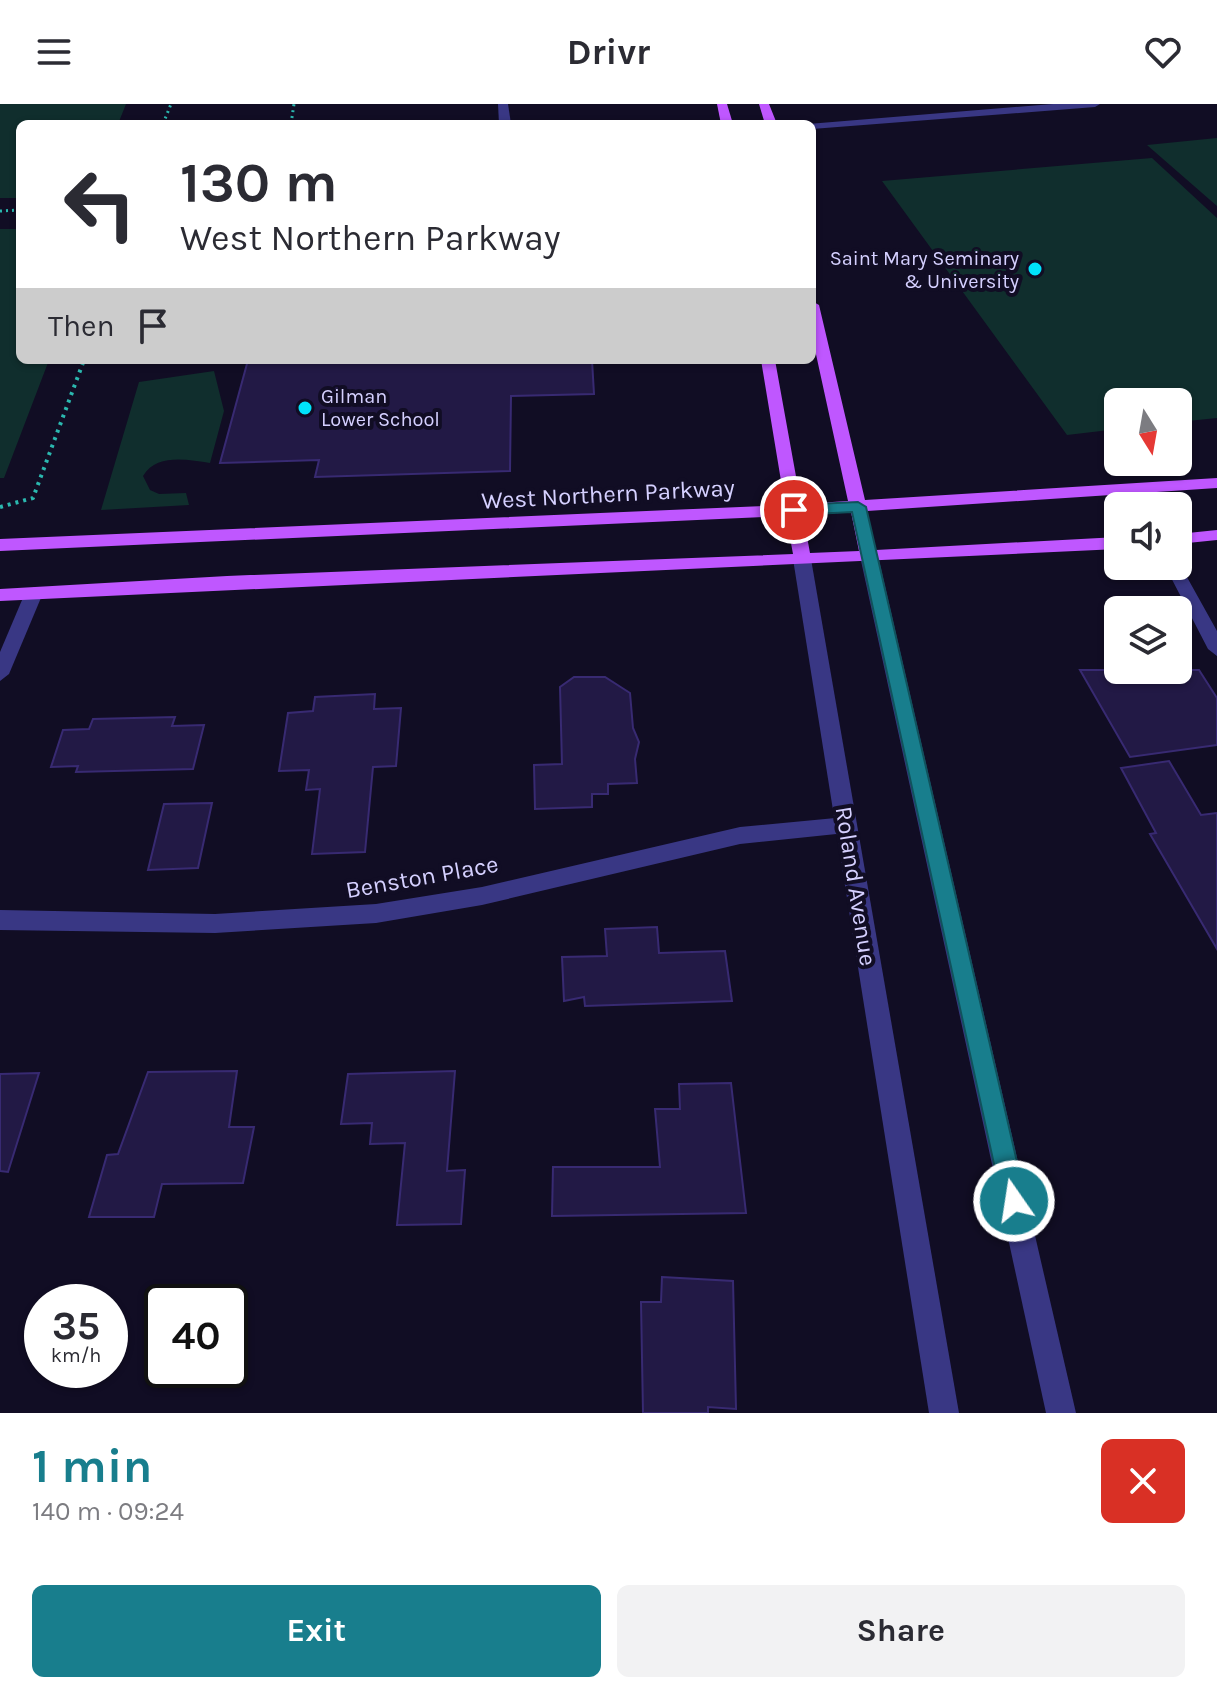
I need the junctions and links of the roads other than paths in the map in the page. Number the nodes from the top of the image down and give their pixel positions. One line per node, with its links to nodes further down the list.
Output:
1 (1095, 104): 2 (street)
2 (816, 126)
3 (816, 323): 6 (main road)
4 (769, 364): 7 (main road, Roland Avenue)
5 (1217, 483): 6 (main road, West Northern Parkway)
6 (858, 507): 7 (main road, West Northern Parkway); 12 (main road)
7 (794, 510): 11 (main road, West Northern Parkway); 13 (main road, Roland Avenue)
8 (1217, 535): 9 (main road)
9 (1192, 538)
10 (1104, 544): 12 (main road)
11 (0, 545)
12 (869, 556): 13 (main road); 22 (street)
13 (802, 559): 15 (main road); 19 (street, Roland Avenue)
14 (1181, 580): 17 (street)
15 (34, 593): 16 (main road); 18 (street)
16 (0, 595)
17 (1217, 649)
18 (0, 674)
19 (846, 825): 20 (street, Benston Place); 21 (street, Roland Avenue)
20 (0, 920)
21 (944, 1413)
22 (1061, 1413)

